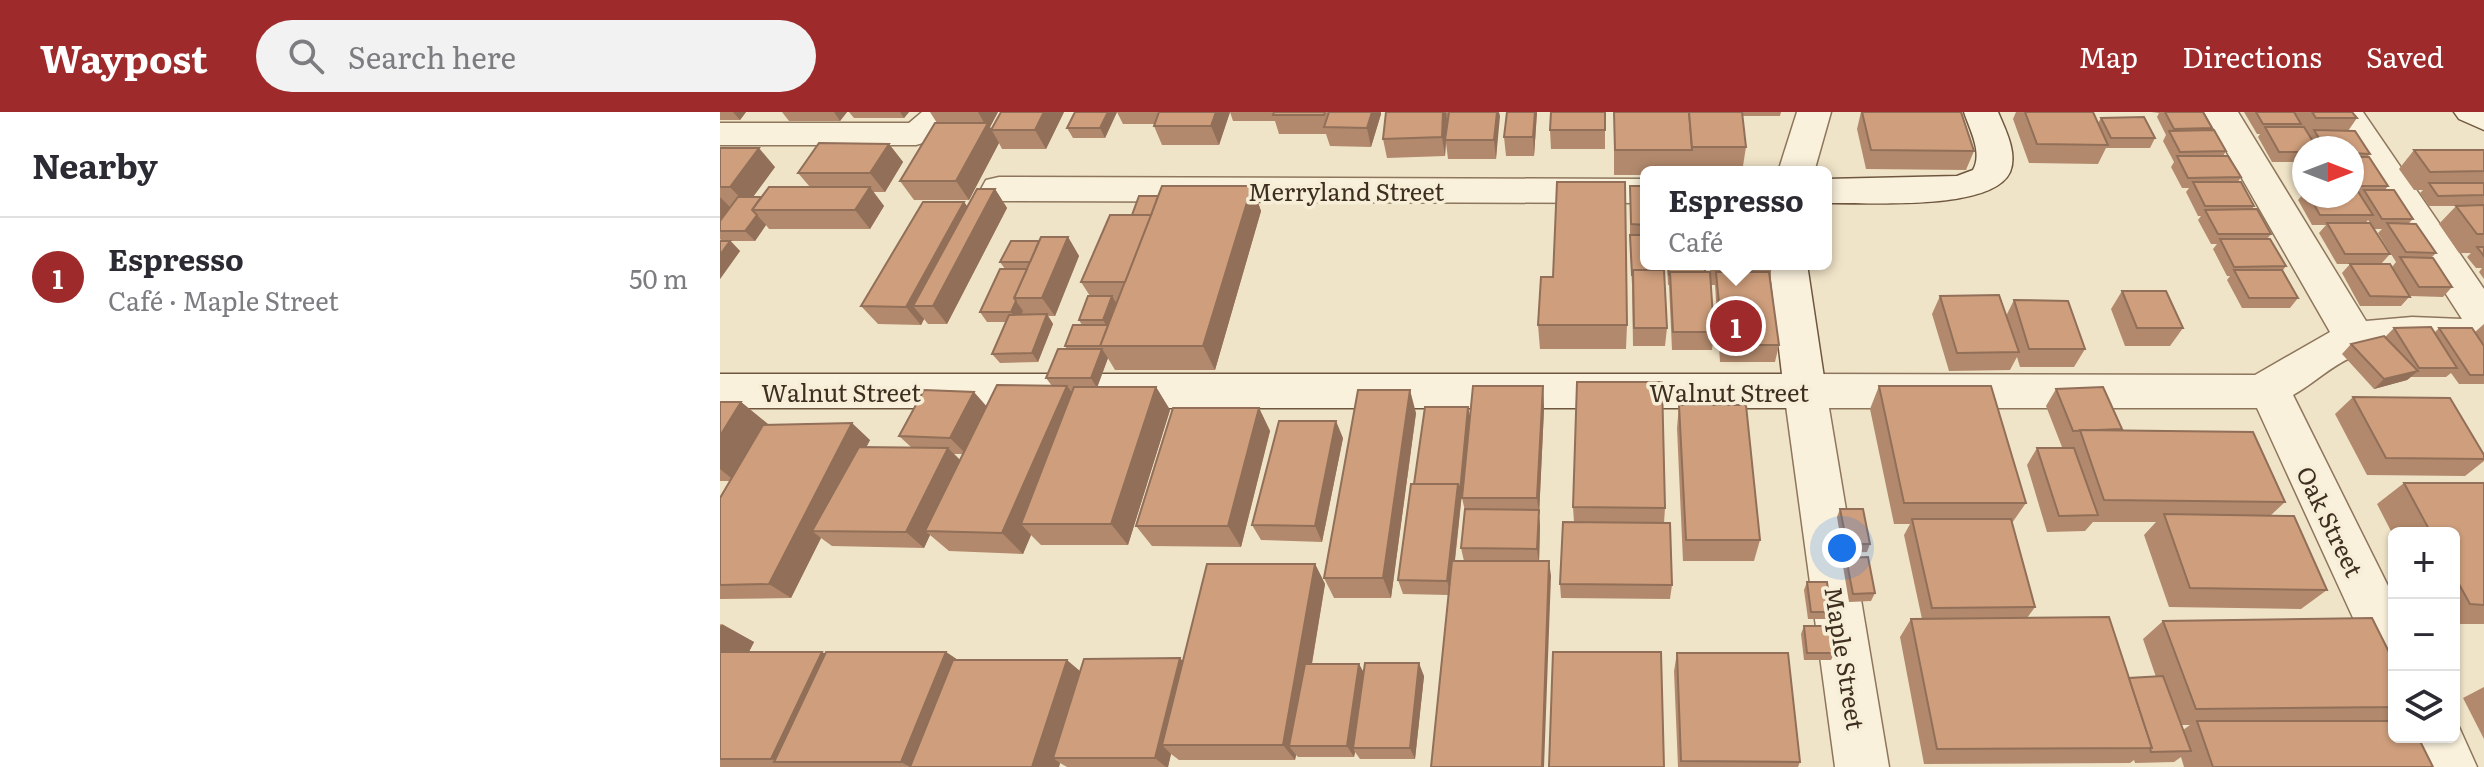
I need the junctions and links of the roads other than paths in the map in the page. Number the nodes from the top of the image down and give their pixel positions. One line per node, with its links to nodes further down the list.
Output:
1 (1814, 112): 9 (street)
2 (1981, 112): 12 (street)
3 (2221, 112): 16 (street)
4 (2346, 112): 14 (street)
5 (2471, 112): 6 (street)
6 (2484, 119)
7 (928, 123): 8 (street)
8 (747, 127)
9 (1798, 166)
10 (999, 189): 11 (street, Merryland Street)
11 (1640, 191)
12 (1832, 191)
13 (1789, 270): 19 (street, Maple Street)
14 (2484, 321)
15 (2484, 335): 16 (street, Walnut Street)
16 (2356, 340): 17 (street, Walnut Street)
17 (2269, 389): 19 (street, Walnut Street); 20 (street, Oak Street)
18 (720, 391): 19 (street, Walnut Street)
19 (1805, 391): 22 (street, Maple Street)
20 (2388, 638)
21 (2439, 743): 23 (street)
22 (1862, 767)
23 (2450, 767)

